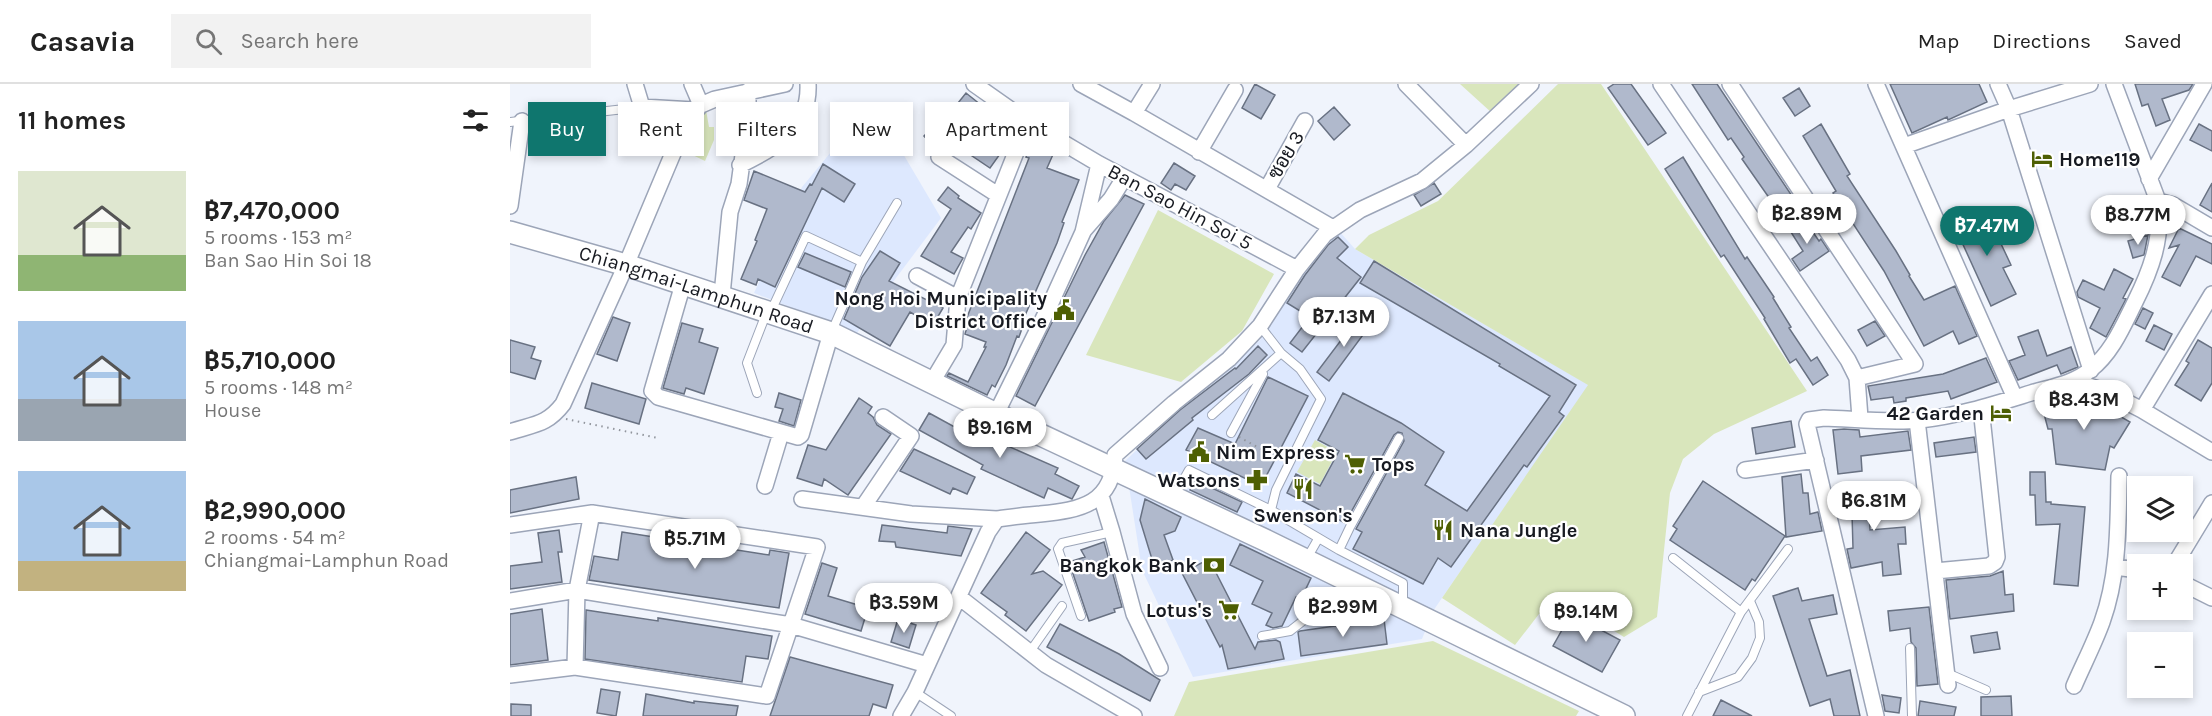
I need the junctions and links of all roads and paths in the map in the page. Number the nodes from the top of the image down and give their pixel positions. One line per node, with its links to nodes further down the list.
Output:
1 (634, 84): 19 (street)
2 (692, 84): 20 (street)
3 (785, 84): 18 (street)
4 (808, 84): 36 (street)
5 (974, 84): 21 (street, Ban Sao Hin Soi 5)
6 (1081, 84): 25 (street)
7 (1152, 84): 25 (street)
8 (1406, 84): 28 (street)
9 (1531, 84): 28 (street)
10 (1661, 84): 62 (street)
11 (1730, 84): 62 (street)
12 (1876, 84): 30 (street)
13 (1998, 84): 23 (street)
14 (2090, 84): 23 (street)
15 (2114, 84): 38 (street)
16 (2204, 84): 38 (street)
17 (1235, 90): 31 (street)
18 (748, 91): 22 (street); 36 (street)
19 (640, 102)
20 (697, 102)
21 (1000, 102)
22 (704, 105)
23 (2008, 109): 30 (street); 61 (street)
24 (618, 110): 27 (lane)
25 (1134, 113): 31 (street)
26 (1305, 121): 39 (street, ซอย 3)
27 (516, 122): 43 (street)
28 (1466, 145): 44 (street)
29 (1069, 146): 35 (street, Ban Sao Hin Soi 5)
30 (1904, 146): 66 (street)
31 (1199, 152): 39 (street)
32 (671, 156): 49 (street)
33 (1014, 156): 40 (street)
34 (939, 157): 40 (street)
35 (1099, 164): 37 (street, Ban Sao Hin Soi 5); 47 (street)
36 (740, 165): 54 (street)
37 (1124, 178): 47 (street); 50 (street, Ban Sao Hin Soi 5)
38 (2149, 179): 41 (street)
39 (1267, 189): 44 (street)
40 (998, 195): 55 (street)
41 (2158, 201): 45 (street); 61 (street)
42 (897, 202): 48 (lane)
43 (510, 206)
44 (1333, 228): 50 (street)
45 (2212, 228)
46 (510, 232): 49 (main road, Chiangmai-Lamphun Road)
47 (1083, 232): 69 (street)
48 (862, 262): 56 (lane); 58 (lane)
49 (626, 265): 52 (main road, Chiangmai-Lamphun Road); 71 (street)
50 (1298, 269): 57 (street)
51 (917, 276): 55 (street)
52 (683, 284): 54 (main road, Chiangmai-Lamphun Road); 76 (street)
53 (2212, 294): 68 (street)
54 (722, 296): 56 (main road, Chiangmai-Lamphun Road)
55 (958, 298): 64 (street)
56 (769, 310): 58 (main road, Chiangmai-Lamphun Road); 65 (lane)
57 (1260, 326): 59 (lane); 83 (street)
58 (831, 333): 64 (main road, Chiangmai-Lamphun Road); 76 (street)
59 (1281, 353): 60 (lane); 82 (lane)
60 (1266, 367): 70 (lane); 77 (lane)
61 (2091, 370): 63 (street)
62 (1857, 378): 73 (street)
63 (2073, 381): 66 (street); 68 (street)
64 (932, 382): 69 (main road, Chiangmai-Lamphun Road)
65 (757, 393)
66 (2015, 398): 67 (street)
67 (1981, 408): 74 (street); 105 (street)
68 (2142, 410): 80 (street)
69 (996, 414): 83 (main road, Chiangmai-Lamphun Road)
70 (1212, 415)
71 (553, 416): 75 (street); 78 (path)
72 (883, 417): 91 (street)
73 (1860, 418): 74 (street); 81 (street)
74 (1917, 420): 105 (street)
75 (510, 432)
76 (781, 433): 86 (street)
77 (1231, 433): 82 (path)
78 (658, 438)
79 (1399, 438): 99 (lane)
80 (2212, 452)
81 (1816, 460): 84 (street); 135 (street)
82 (1290, 464): 92 (lane)
83 (1114, 469): 87 (street); 88 (main road, Chiangmai-Lamphun Road)
84 (1745, 470)
85 (2119, 476): 103 (street)
86 (765, 486)
87 (1101, 496): 94 (street); 96 (street)
88 (1175, 497): 92 (lane); 102 (main road, Chiangmai-Lamphun Road)
89 (802, 499): 91 (street)
90 (2212, 503): 100 (street)
91 (863, 507): 94 (street)
92 (1271, 510): 97 (lane)
93 (592, 513): 95 (street); 108 (street); 117 (street)
94 (997, 519): 109 (street)
95 (510, 525)
96 (1112, 532): 116 (lane); 123 (street)
97 (1318, 538): 99 (lane); 102 (lane)
98 (1788, 549): 112 (lane)
99 (1340, 550): 114 (lane)
100 (2181, 554)
101 (1673, 558): 115 (lane)
102 (1306, 561): 106 (main road, Chiangmai-Lamphun Road)
103 (2115, 567): 104 (street); 126 (street)
104 (2127, 569)
105 (1935, 571): 125 (street)
106 (1351, 583): 114 (main road, Chiangmai-Lamphun Road); 118 (lane)
107 (2193, 588): 110 (street)
108 (577, 590): 111 (street); 117 (street); 122 (street)
109 (959, 597): 120 (street); 121 (street)
110 (2212, 598)
111 (510, 601)
112 (1750, 601): 115 (lane); 129 (lane)
113 (1062, 606): 120 (lane)
114 (1403, 607): 133 (main road, Chiangmai-Lamphun Road)
115 (1741, 612): 129 (lane)
116 (1081, 616)
117 (791, 626): 121 (street); 122 (street)
118 (1262, 636)
119 (1910, 648): 136 (lane)
120 (1029, 653): 132 (street)
121 (927, 665): 128 (street)
122 (575, 667): 124 (street)
123 (1160, 668)
124 (510, 675)
125 (1947, 679): 127 (lane)
126 (2074, 686)
127 (1986, 690)
128 (915, 692): 130 (street); 131 (lane)
129 (1699, 692): 134 (lane)
130 (901, 716)
131 (951, 716)
132 (1134, 716)
133 (1624, 716)
134 (1687, 716)
135 (1876, 716)
136 (1912, 716)

